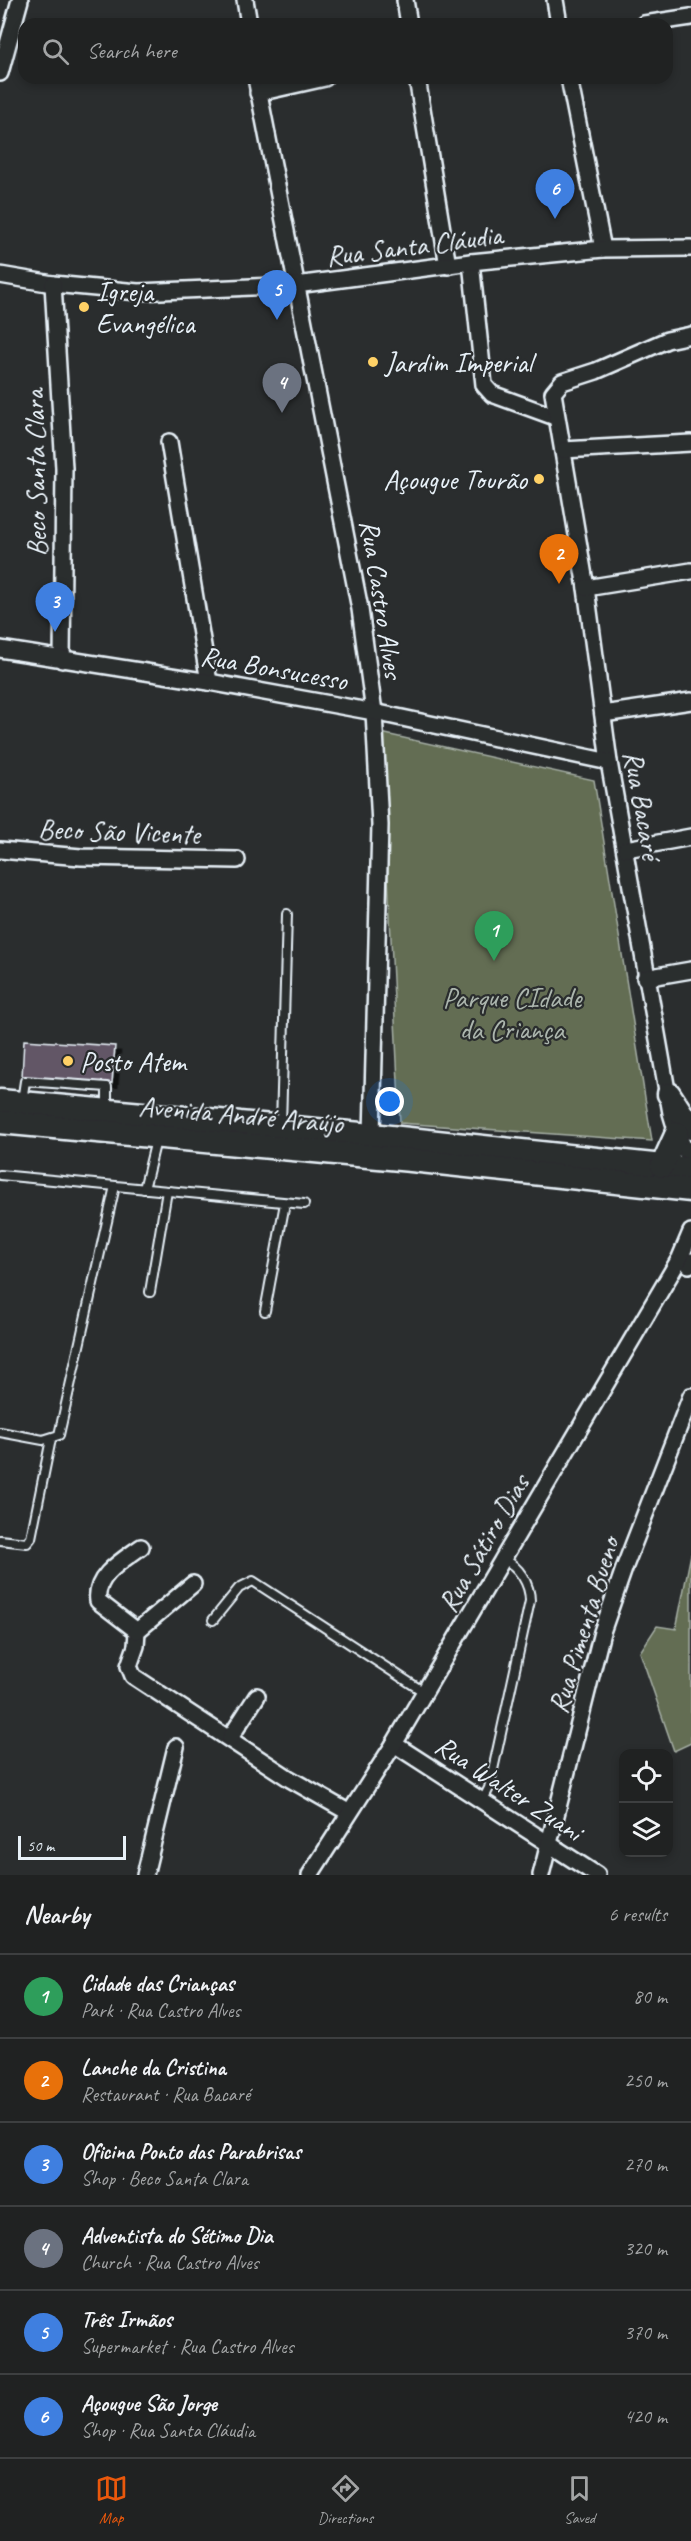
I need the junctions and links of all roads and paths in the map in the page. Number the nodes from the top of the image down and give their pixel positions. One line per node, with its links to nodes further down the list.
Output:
1 (20, 0): 11 (street)
2 (245, 0): 5 (street)
3 (405, 0): 6 (street)
4 (555, 0): 7 (street)
5 (248, 18)
6 (408, 18)
7 (558, 18)
8 (689, 18): 9 (street); 10 (street)
9 (673, 20)
10 (691, 33)
11 (0, 73)
12 (418, 84): 18 (street)
13 (570, 84): 16 (street)
14 (257, 85): 21 (street, Rua Castro Alves)
15 (691, 248): 16 (street, Rua Santa Cláudia)
16 (603, 249): 17 (street, Rua Santa Cláudia)
17 (471, 262): 18 (street, Rua Santa Cláudia); 23 (street)
18 (448, 266): 21 (street, Rua Santa Cláudia)
19 (0, 275): 20 (street, Rua Santa Cláudia)
20 (53, 284): 21 (street, Rua Santa Cláudia); 30 (street, Beco Santa Clara)
21 (296, 285): 33 (street, Rua Castro Alves)
22 (691, 334): 23 (street, Rua Bacaré)
23 (555, 417): 26 (street, Rua Bacaré)
24 (169, 442): 31 (street)
25 (691, 443): 26 (street)
26 (563, 450): 28 (street, Rua Bacaré)
27 (691, 571): 28 (street)
28 (586, 588): 34 (street, Rua Bacaré)
29 (0, 649): 30 (street, Rua Bonsucesso)
30 (62, 660): 31 (street, Rua Bonsucesso)
31 (209, 682): 33 (street, Rua Bonsucesso)
32 (691, 701): 34 (street)
33 (374, 712): 35 (street, Rua Bonsucesso); 49 (street, Rua Castro Alves)
34 (603, 714): 35 (street, Rua Bacaré)
35 (609, 762): 37 (street, Rua Bacaré)
36 (691, 837): 37 (street)
37 (626, 849): 42 (street, Rua Bacaré)
38 (0, 850): 39 (street, Beco São Vicente)
39 (237, 860)
40 (287, 914): 46 (lane)
41 (691, 970): 42 (street)
42 (645, 978): 43 (street, Rua Bacaré)
43 (669, 1094): 47 (main road)
44 (11, 1102): 46 (main road, Avenida André Araújo)
45 (0, 1122): 48 (main road, Avenida André Araújo)
46 (281, 1127): 49 (main road, Avenida André Araújo)
47 (684, 1131): 50 (street); 51 (main road)
48 (157, 1135): 55 (lane); 56 (main road, Avenida André Araújo)
49 (372, 1136): 51 (main road, Avenida André Araújo)
50 (691, 1163)
51 (663, 1166): 52 (main road, Avenida André Araújo)
52 (691, 1169)
53 (0, 1175): 54 (lane)
54 (115, 1186): 55 (lane); 66 (lane)
55 (144, 1189): 57 (lane)
56 (691, 1190)
57 (167, 1191): 58 (lane); 62 (lane)
58 (285, 1203): 59 (lane); 63 (lane)
59 (304, 1204)
60 (691, 1232): 61 (street, Rua Sátiro Dias)
61 (688, 1263): 69 (street, Rua Sátiro Dias)
62 (150, 1292)
63 (265, 1311)
64 (691, 1396): 80 (street, Rua Pimenta Bueno)
65 (0, 1432): 66 (lane)
66 (51, 1439): 67 (lane)
67 (0, 1540)
68 (141, 1547): 72 (street)
69 (503, 1559): 73 (street, Rua Sátiro Dias); 78 (lane)
70 (193, 1584): 72 (street)
71 (213, 1620): 73 (lane)
72 (137, 1631): 75 (street)
73 (424, 1692): 76 (street, Rua Sátiro Dias)
74 (257, 1696): 75 (street)
75 (230, 1738): 79 (street)
76 (394, 1744): 78 (street, Rua Walter Zuani); 79 (street, Rua Sátiro Dias)
77 (176, 1747): 81 (street)
78 (483, 1800): 80 (street, Rua Walter Zuani)
79 (348, 1812): 82 (street, Rua Sátiro Dias)
80 (551, 1843): 83 (street, Rua Pimenta Bueno); 84 (street, Rua Walter Zuani)
81 (145, 1875)
82 (310, 1875)
83 (542, 1875)
84 (597, 1875)

